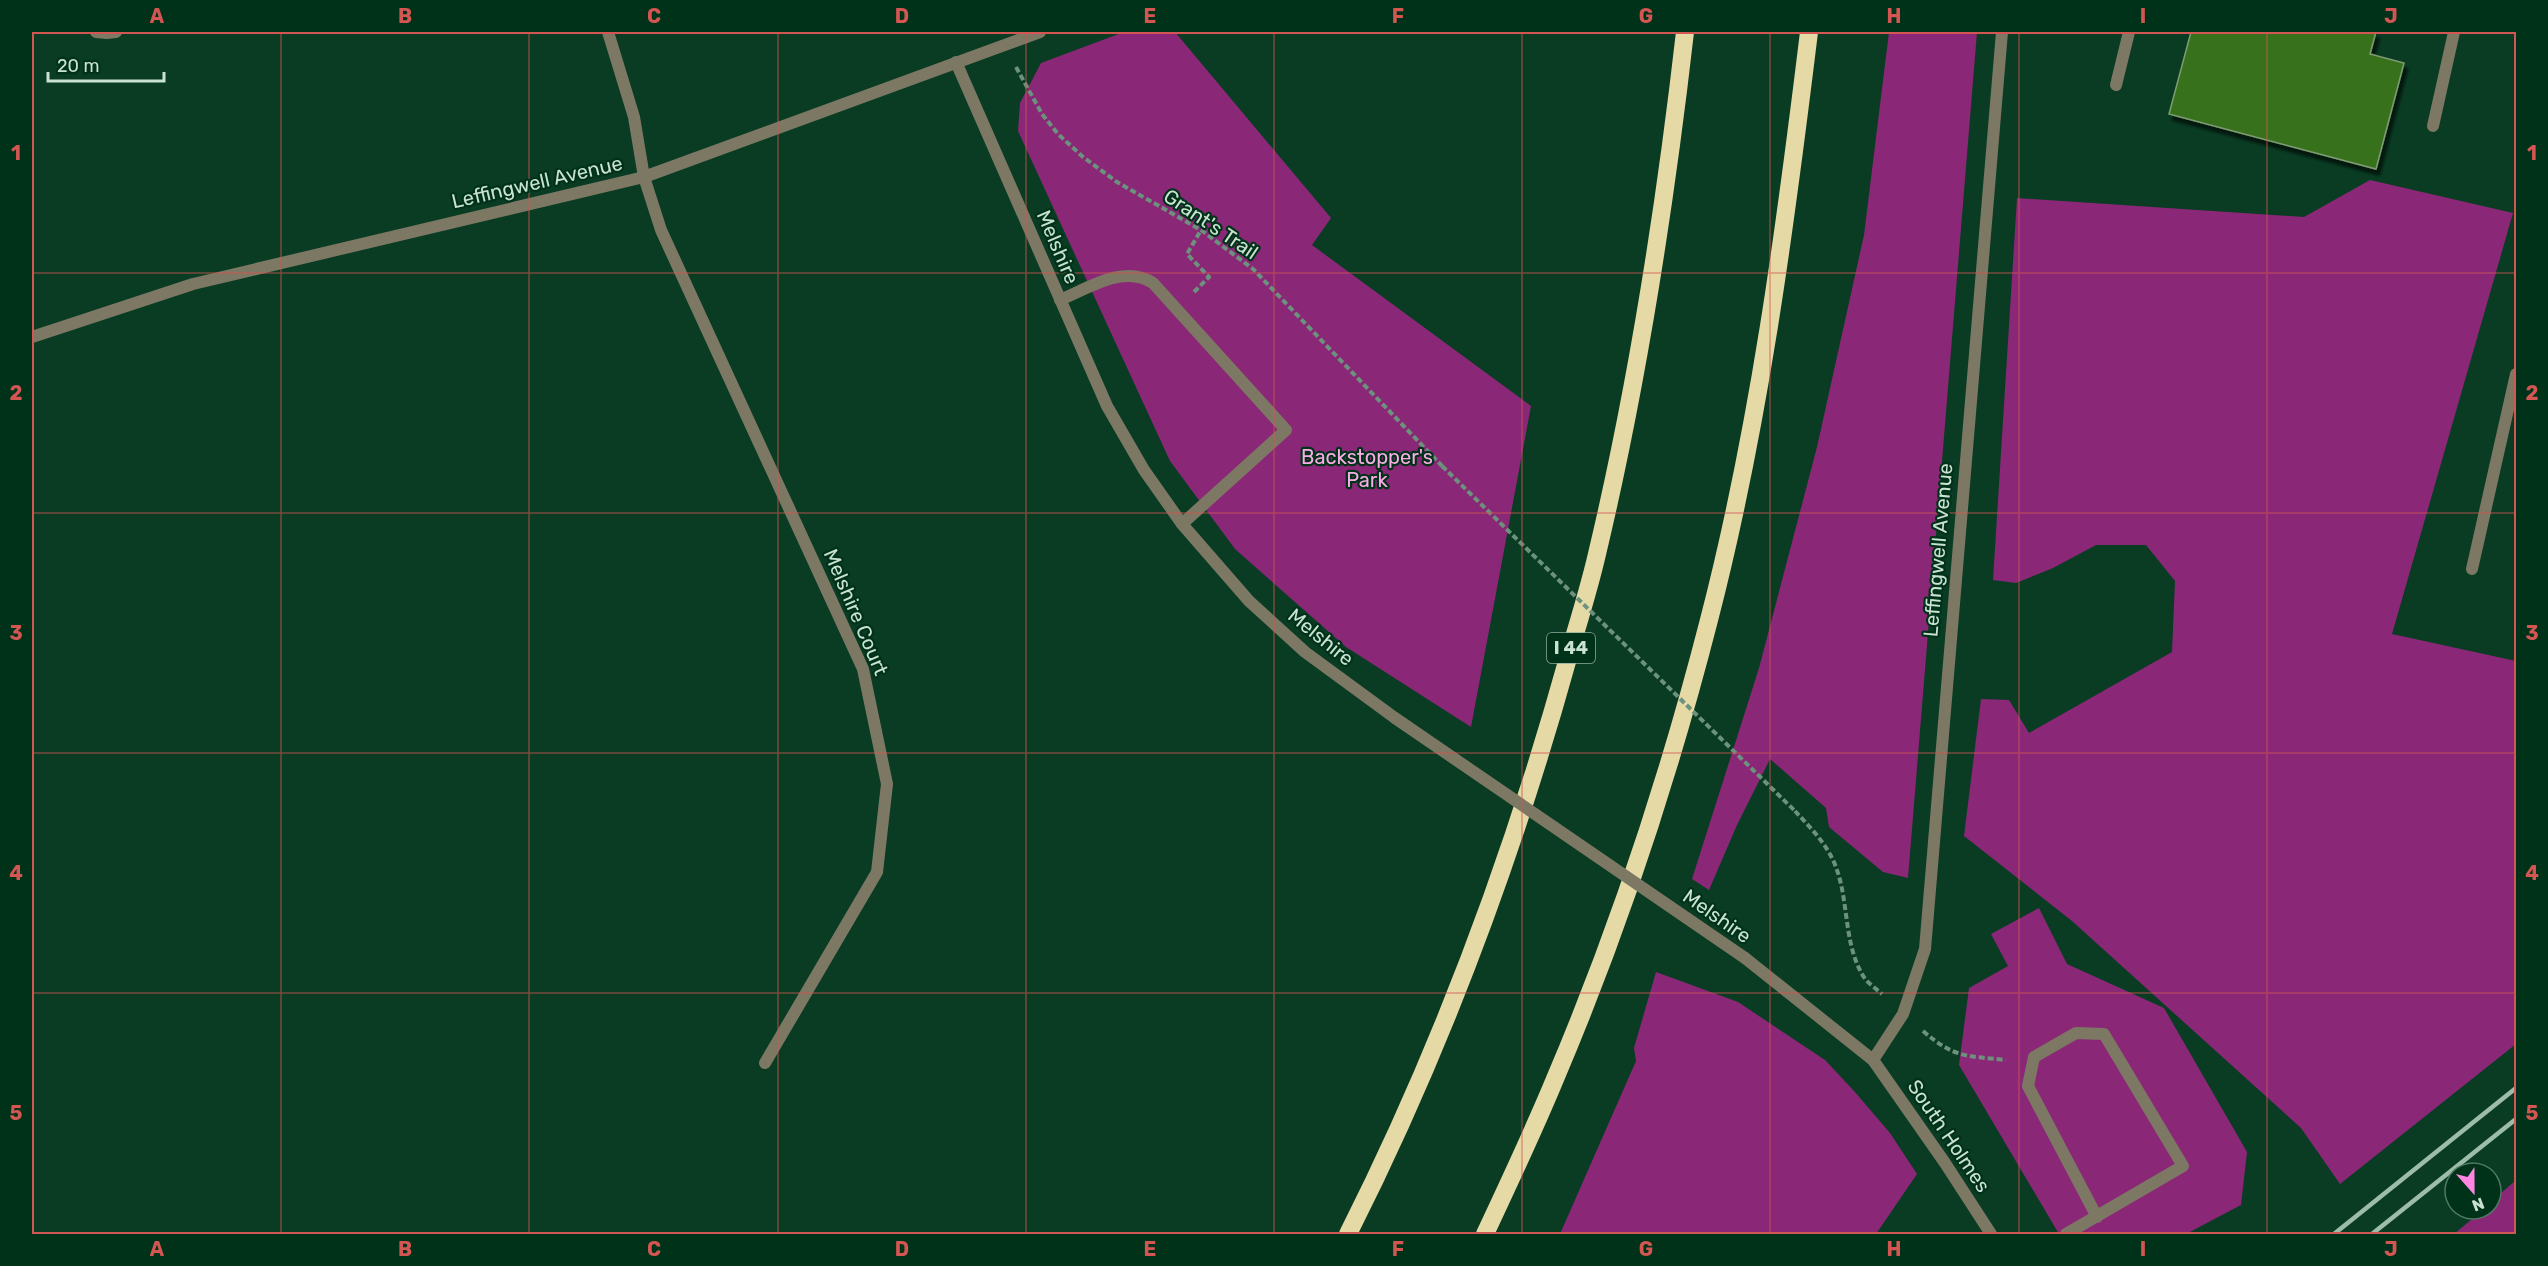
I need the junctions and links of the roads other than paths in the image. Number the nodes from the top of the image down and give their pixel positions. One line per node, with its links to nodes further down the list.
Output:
1 (96, 32): 2 (street)
2 (116, 32)
3 (608, 32): 13 (street, Melshire Court)
4 (1040, 32): 10 (street, Leffingwell Avenue)
5 (1685, 32): 22 (highway, I 44)
6 (1809, 32): 23 (highway)
7 (2002, 32): 19 (street, Leffingwell Avenue)
8 (2129, 32): 11 (street)
9 (2454, 32): 12 (street)
10 (956, 62): 13 (street, Leffingwell Avenue); 14 (street, Melshire)
11 (2116, 85)
12 (2433, 126)
13 (644, 177): 15 (street, Leffingwell Avenue); 20 (street, Melshire Court)
14 (1060, 300): 17 (street, Melshire); 17 (street)
15 (32, 337)
16 (2517, 374): 18 (street)
17 (1182, 524): 19 (street, Melshire, bridge)
18 (2472, 569)
19 (1873, 1060): 24 (street, South Holmes)
20 (765, 1063)
21 (2097, 1216): 21 (street); 25 (street)
22 (1348, 1234)
23 (1485, 1234)
24 (1991, 1234)
25 (2066, 1234)

